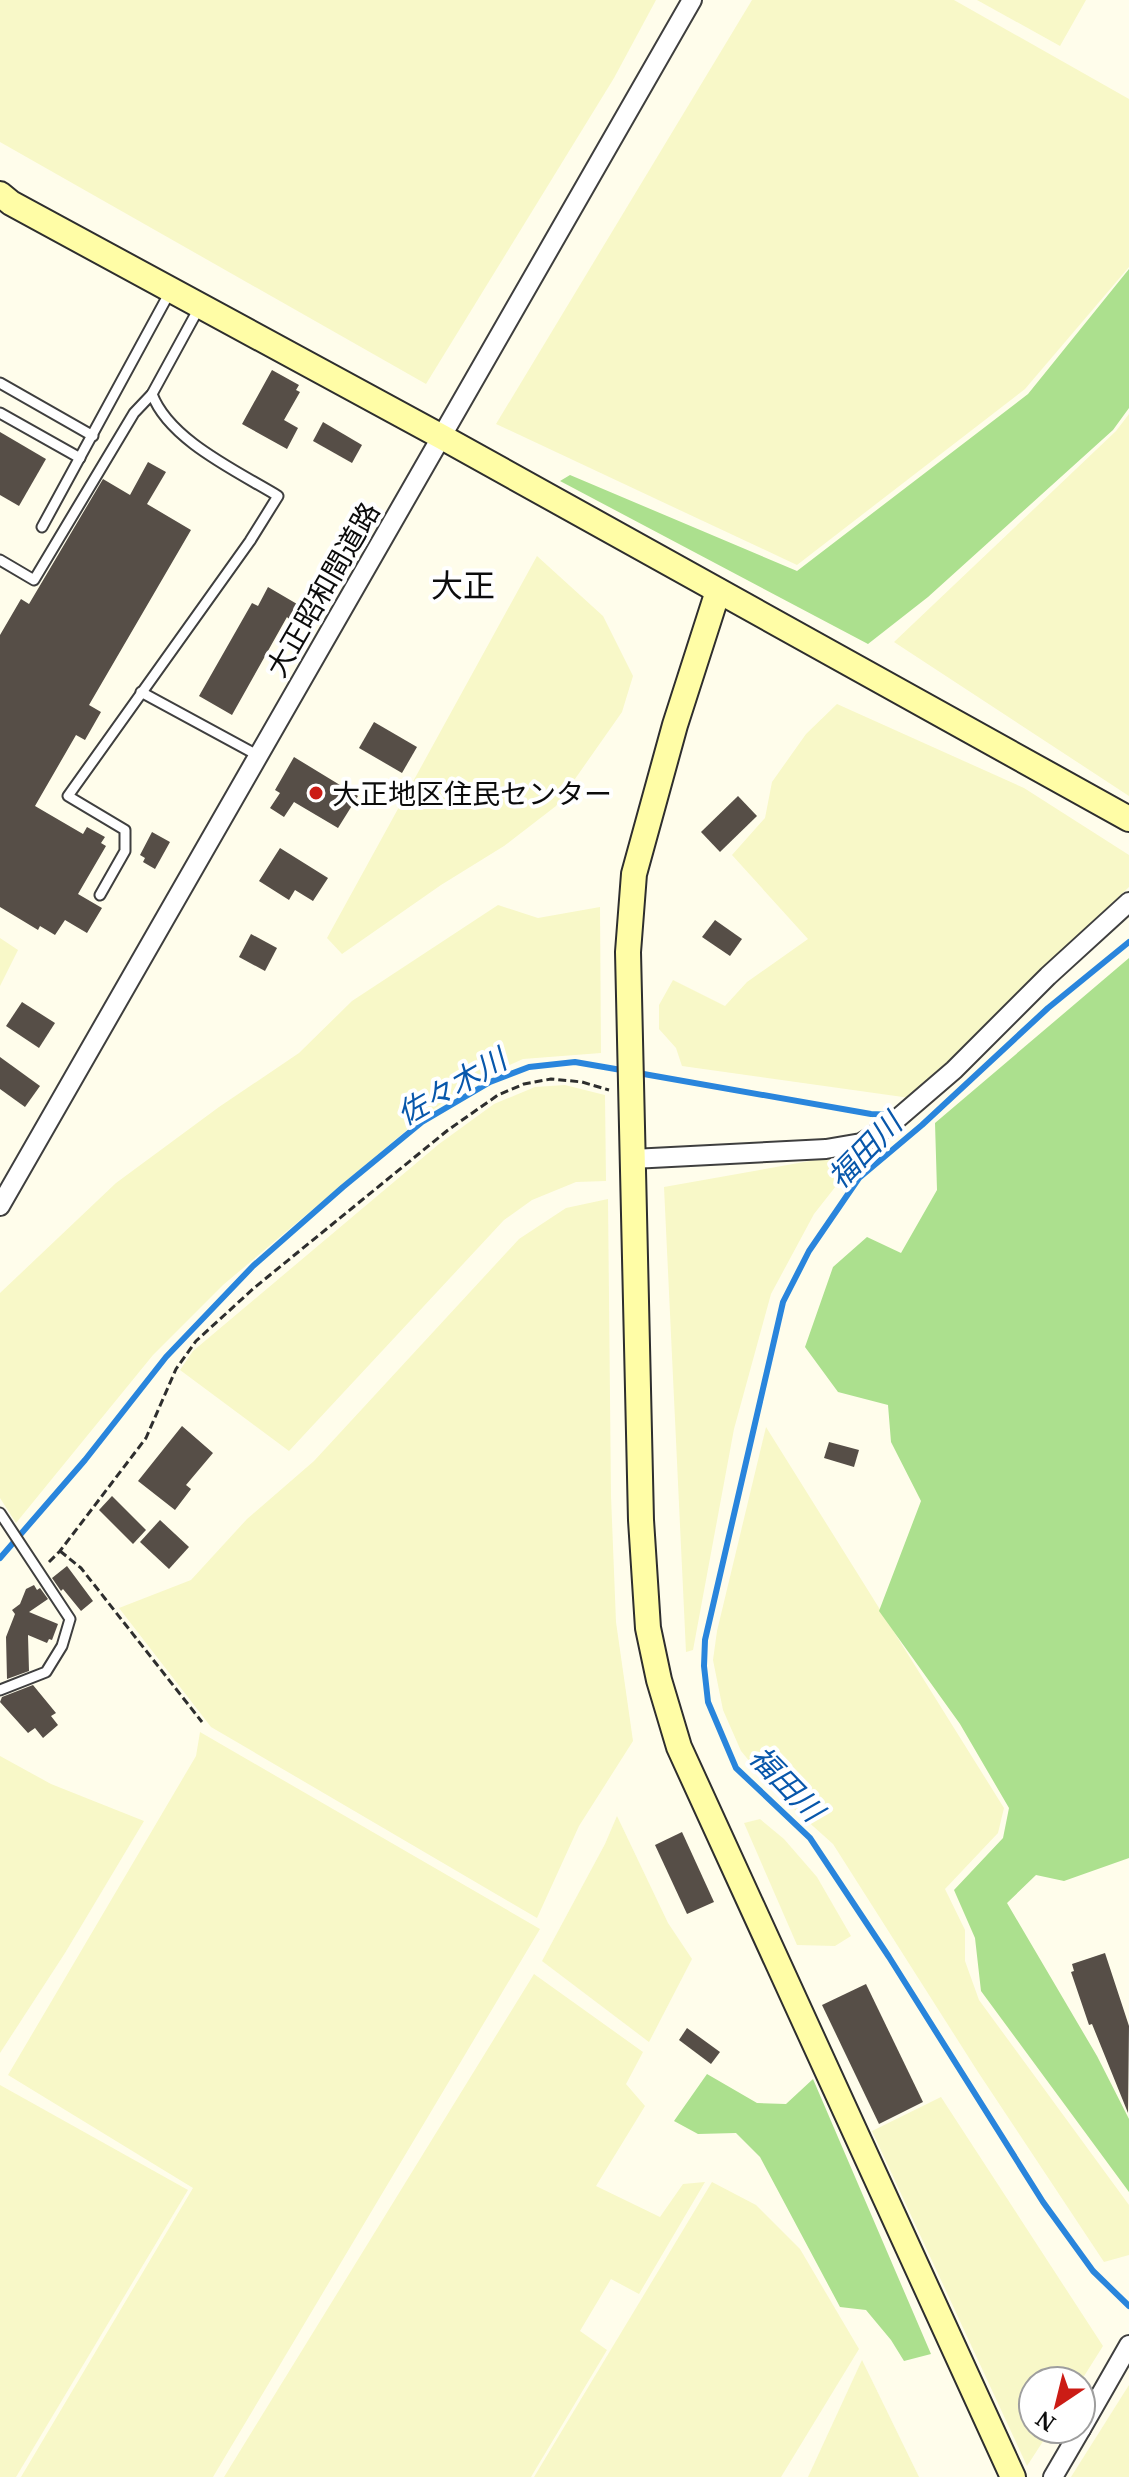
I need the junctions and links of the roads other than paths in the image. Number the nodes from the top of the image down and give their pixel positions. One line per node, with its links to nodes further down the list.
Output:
1 (692, 0): 9 (street, 大正昭和間道路)
2 (0, 194): 3 (street)
3 (171, 290): 4 (street); 8 (lane)
4 (200, 305): 6 (lane); 9 (street)
5 (0, 383): 8 (lane)
6 (152, 394): 12 (lane); 14 (lane)
7 (0, 413): 10 (lane)
8 (93, 436): 10 (lane)
9 (442, 437): 13 (street); 15 (street, 大正昭和間道路)
10 (80, 458): 11 (lane)
11 (42, 527)
12 (0, 560)
13 (718, 591): 16 (street); 19 (street)
14 (141, 692): 15 (lane); 17 (lane)
15 (259, 756): 20 (street, 大正昭和間道路)
16 (1129, 819)
17 (100, 895)
18 (1129, 902): 19 (street)
19 (632, 1159): 26 (street)
20 (0, 1206)
21 (0, 1513): 22 (lane)
22 (0, 1690)
23 (1129, 2345): 24 (street)
24 (1097, 2401)
25 (1072, 2445): 27 (street)
26 (1013, 2477)
27 (1053, 2477)

